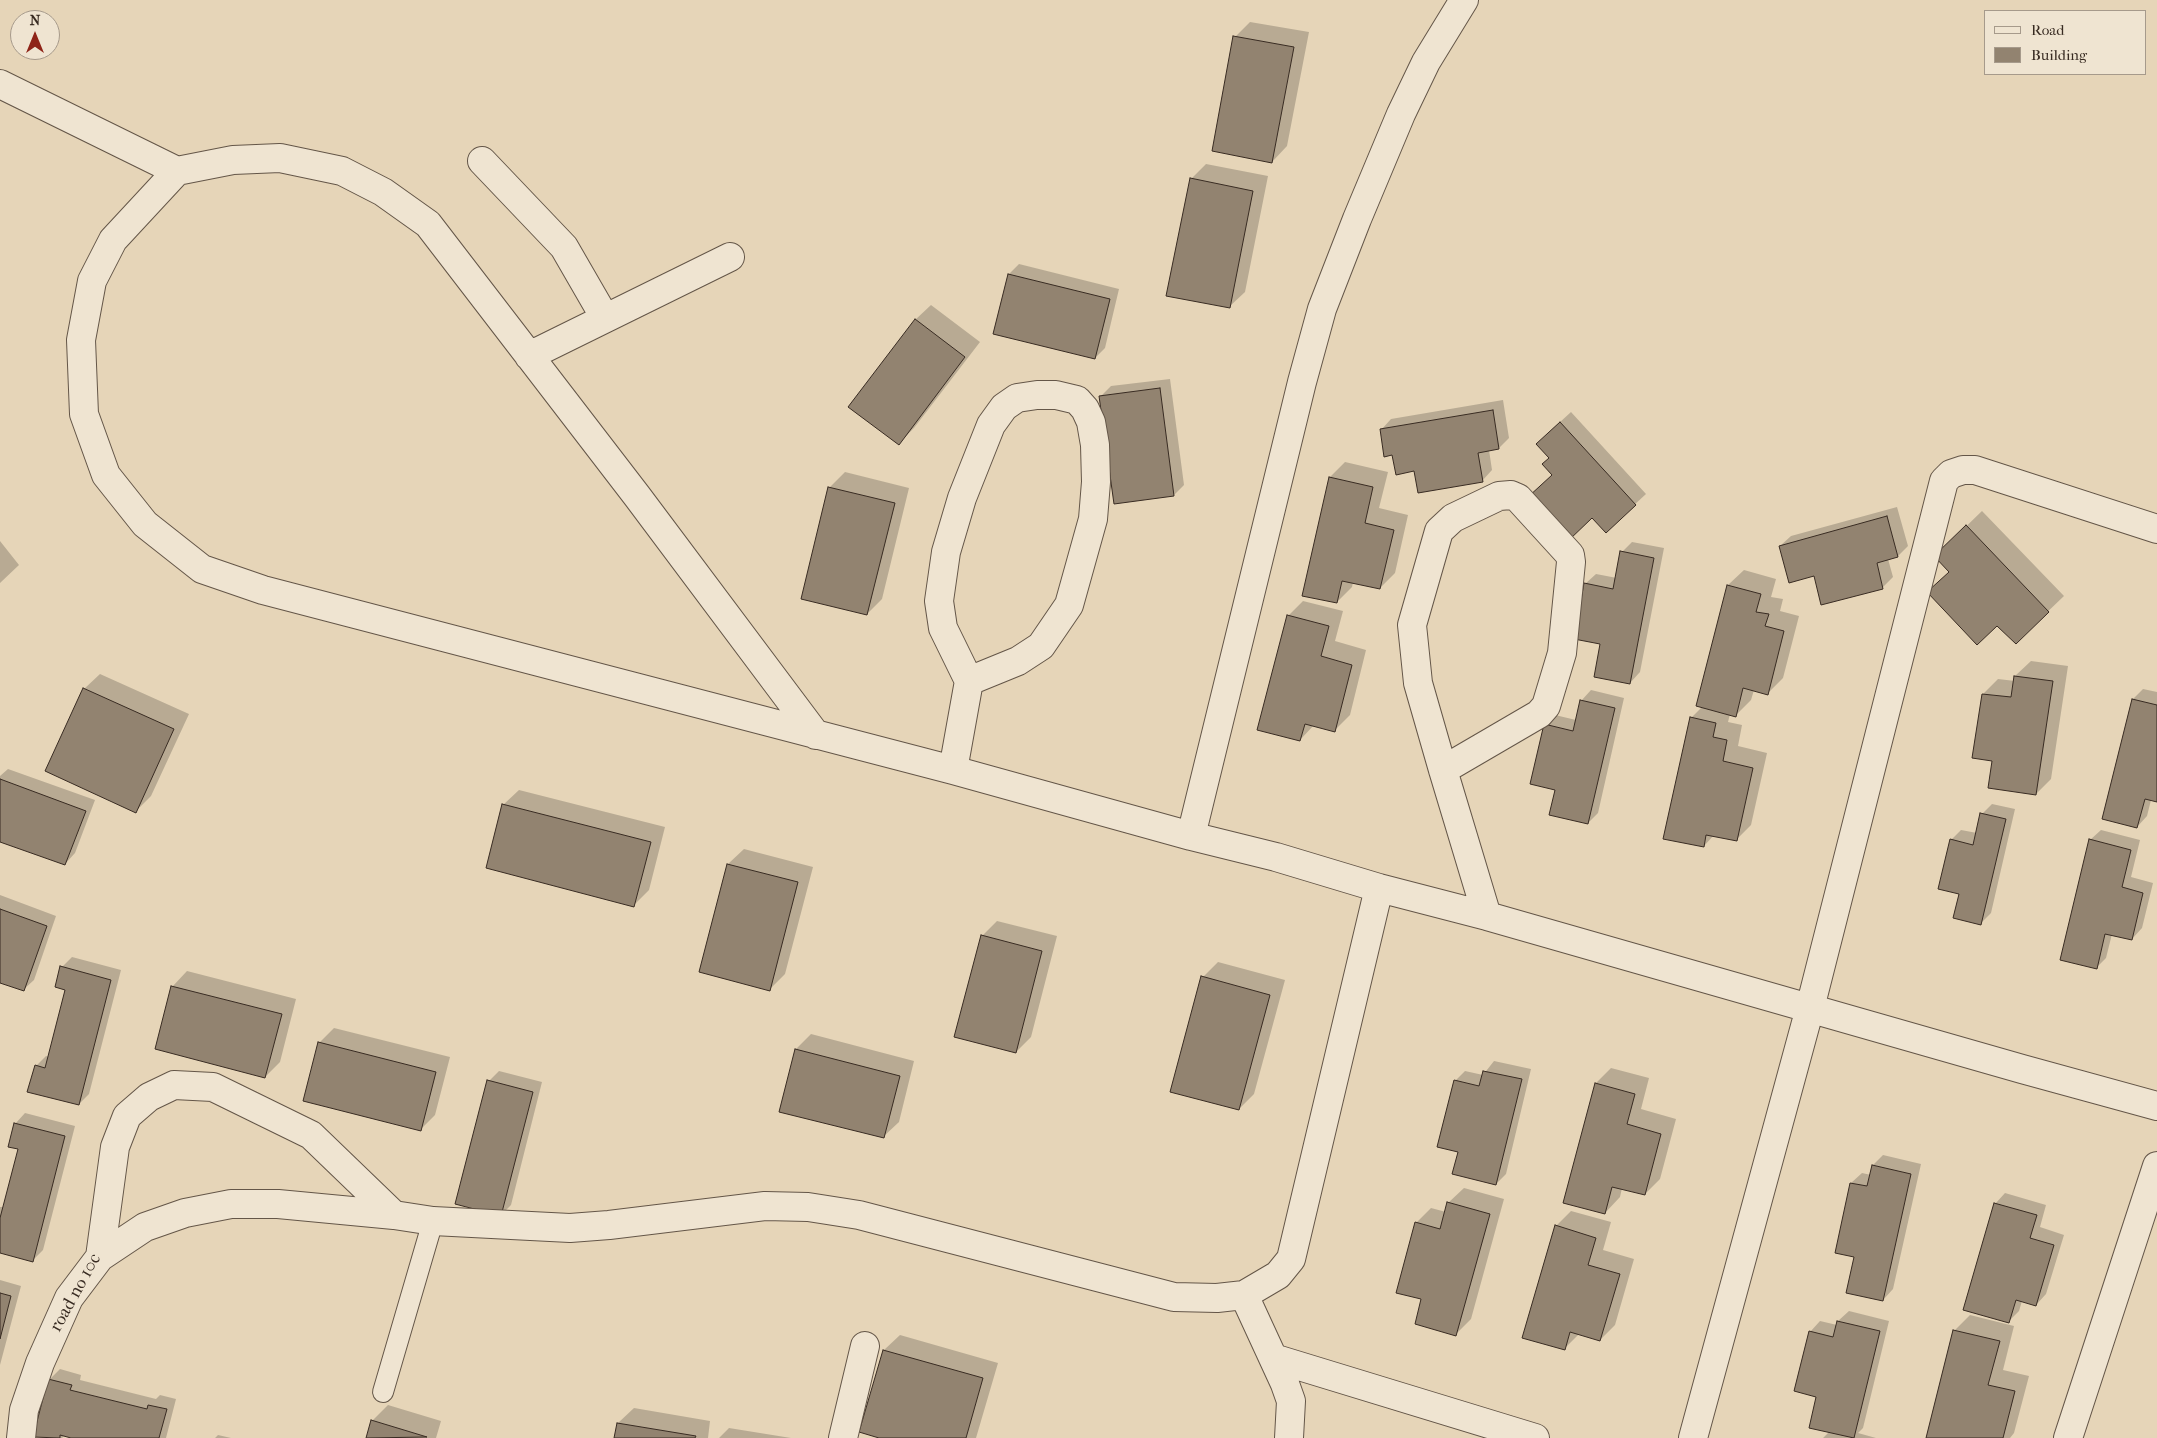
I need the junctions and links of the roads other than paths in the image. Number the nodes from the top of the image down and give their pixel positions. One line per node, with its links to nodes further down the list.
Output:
1 (1464, 0): 13 (street)
2 (0, 84): 4 (street)
3 (482, 161): 6 (street)
4 (177, 171): 7 (street); 10 (street)
5 (730, 257): 6 (street)
6 (605, 318): 7 (street)
7 (529, 356): 10 (street)
8 (2157, 528): 16 (street)
9 (969, 681): 9 (street); 11 (street)
10 (816, 735): 11 (street)
11 (953, 770): 13 (street)
12 (1443, 770): 12 (street); 15 (street)
13 (1191, 836): 14 (street)
14 (1379, 888): 15 (street); 22 (street)
15 (1487, 916): 16 (street)
16 (1810, 1008): 17 (street); 30 (street)
17 (2157, 1106)
18 (2157, 1166): 31 (street)
19 (394, 1214): 20 (street); 21 (street); 21 (street, road no 10c)
20 (433, 1221): 22 (street); 25 (lane)
21 (100, 1258): 26 (street, road no 10c)
22 (1244, 1294): 24 (street)
23 (865, 1346): 27 (street)
24 (1273, 1358): 28 (street); 29 (street)
25 (383, 1392)
26 (21, 1438)
27 (843, 1438)
28 (1289, 1438)
29 (1535, 1438)
30 (1693, 1438)
31 (2068, 1438)

